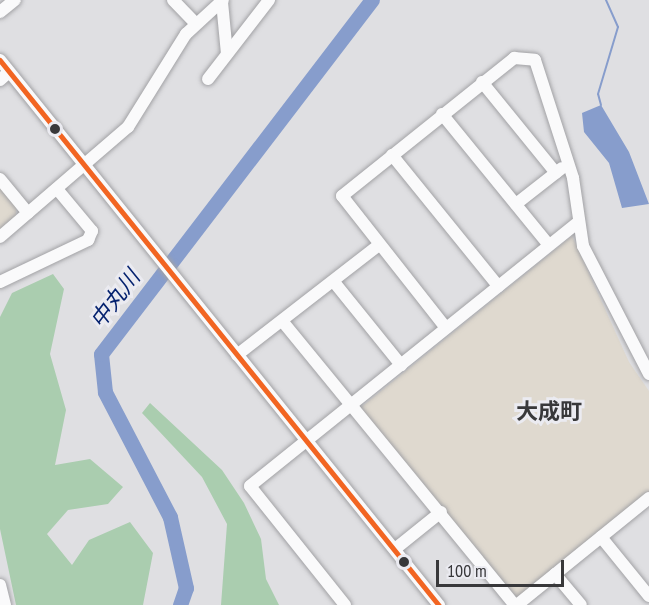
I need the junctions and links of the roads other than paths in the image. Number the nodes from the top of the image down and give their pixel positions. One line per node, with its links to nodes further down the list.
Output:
1 (15, 0): 5 (street)
2 (173, 0): 6 (street)
3 (269, 0): 7 (street)
4 (223, 1): 6 (street); 7 (street)
5 (0, 12)
6 (195, 23): 15 (street)
7 (227, 54): 10 (street)
8 (0, 60): 9 (street)
9 (5, 76): 15 (street)
10 (208, 79)
11 (482, 82): 12 (street); 14 (street); 16 (street)
12 (442, 114): 13 (street); 19 (street)
13 (392, 155): 23 (street); 27 (street)
14 (568, 164): 16 (street); 21 (street)
15 (85, 165): 18 (street); 30 (street)
16 (556, 173): 19 (street)
17 (0, 179): 20 (street)
18 (57, 189): 20 (street); 25 (street)
19 (516, 204): 24 (street)
20 (28, 213): 22 (street)
21 (576, 224): 24 (street); 32 (street)
22 (0, 237)
23 (379, 245): 26 (street); 29 (street)
24 (549, 245): 27 (street)
25 (0, 282)
26 (334, 282): 28 (street); 31 (street)
27 (498, 286): 29 (street)
28 (283, 322): 30 (street); 33 (street)
29 (446, 328): 31 (street)
30 (237, 355): 34 (street)
31 (401, 365): 33 (street)
32 (649, 374)
33 (351, 404): 34 (street); 36 (street)
34 (307, 441): 38 (street); 43 (street)
35 (648, 500): 37 (street)
36 (441, 512): 38 (street); 45 (street)
37 (601, 537): 39 (street); 41 (street)
38 (395, 549): 44 (street)
39 (555, 574): 45 (street); 46 (street)
40 (0, 585): 42 (street)
41 (649, 596)
42 (5, 605)
43 (345, 605)
44 (439, 605)
45 (516, 605)
46 (581, 605)

